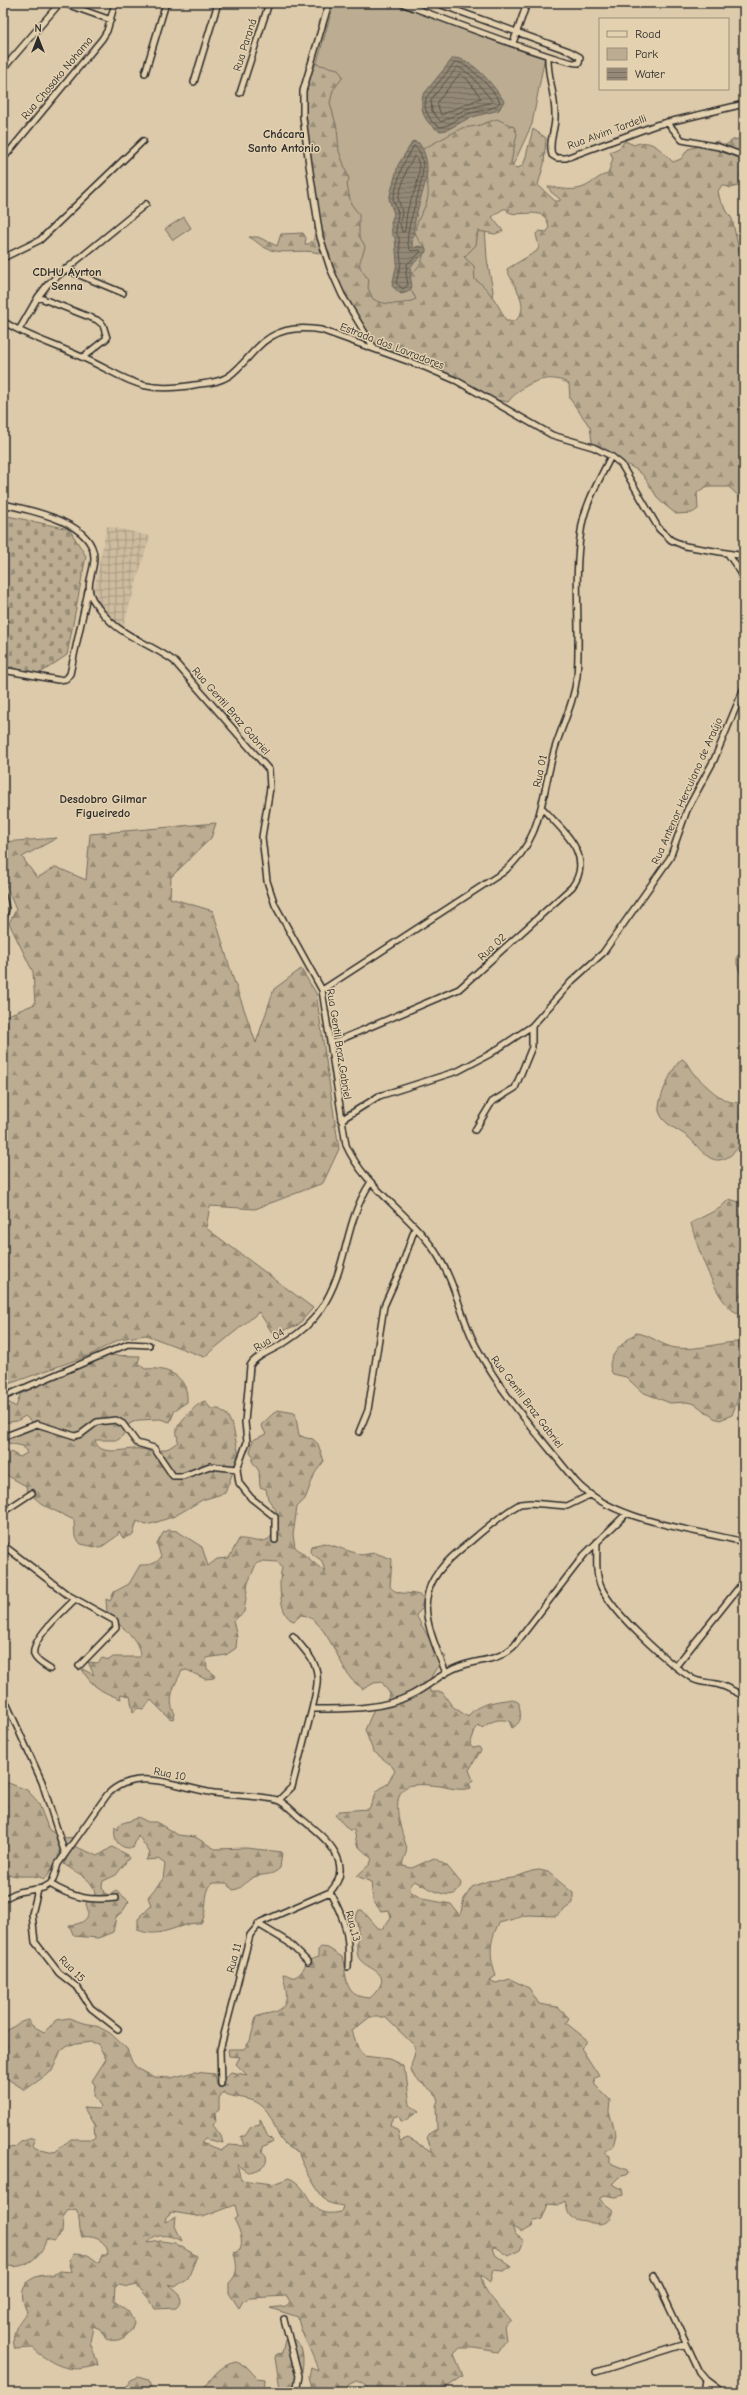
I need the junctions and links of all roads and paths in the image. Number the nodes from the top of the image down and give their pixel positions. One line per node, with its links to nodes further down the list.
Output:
1 (7, 3): 12 (street)
2 (60, 3): 17 (street)
3 (63, 3): 13 (street)
4 (115, 3): 13 (street, Rua Chosako Nohama)
5 (166, 3): 18 (street)
6 (218, 3): 19 (street)
7 (269, 3): 20 (street, Rua Paraná)
8 (329, 3): 33 (street)
9 (401, 3): 15 (street)
10 (436, 3): 14 (street)
11 (526, 3): 14 (street)
12 (3, 7)
13 (110, 20): 24 (street, Rua Chosako Nohama)
14 (516, 32): 15 (street); 16 (street)
15 (513, 43): 16 (street)
16 (548, 56): 22 (street, Rua Alvim Tardelli)
17 (3, 69)
18 (145, 72)
19 (194, 82)
20 (240, 93)
21 (744, 104): 22 (street, Rua Alvim Tardelli)
22 (667, 122): 25 (street)
23 (143, 141): 27 (street)
24 (4, 155)
25 (744, 156)
26 (146, 204): 28 (street)
27 (3, 258)
28 (66, 269): 29 (street); 30 (street)
29 (123, 293)
30 (38, 297): 32 (street); 34 (street)
31 (3, 321): 32 (street, Estrada dos Lavradores)
32 (19, 330): 34 (street, Estrada dos Lavradores)
33 (374, 349): 34 (street, Estrada dos Lavradores); 35 (street, Estrada dos Lavradores)
34 (83, 357)
35 (612, 456): 37 (street, Estrada dos Lavradores); 43 (street, Rua 01)
36 (3, 504): 40 (street)
37 (728, 554): 38 (street, Estrada dos Lavradores); 39 (street)
38 (744, 556)
39 (744, 577)
40 (88, 587): 41 (street); 46 (street, Rua Gentil Braz Gabriel)
41 (3, 670)
42 (744, 688): 47 (street, Rua Antenor Herculano de Araújo)
43 (543, 809): 46 (street, Rua 01); 48 (street, Rua 02)
44 (3, 896): 45 (street)
45 (4, 919)
46 (322, 990): 48 (street, Rua Gentil Braz Gabriel)
47 (532, 1026): 49 (street, Rua Antenor Herculano de Araújo); 50 (street)
48 (330, 1044): 49 (street, Rua Gentil Braz Gabriel)
49 (341, 1120): 51 (street, Rua Gentil Braz Gabriel)
50 (475, 1130)
51 (371, 1182): 52 (street, Rua Gentil Braz Gabriel); 57 (street, Rua 04)
52 (415, 1228): 55 (street); 59 (street, Rua Gentil Braz Gabriel)
53 (149, 1344): 54 (street)
54 (3, 1397)
55 (359, 1432)
56 (3, 1437): 57 (street)
57 (237, 1469): 62 (street)
58 (32, 1493): 60 (street)
59 (590, 1495): 61 (street, Rua Gentil Braz Gabriel); 72 (street)
60 (3, 1512)
61 (626, 1514): 63 (street); 64 (street, Rua Gentil Braz Gabriel)
62 (275, 1540)
63 (597, 1542): 70 (street); 72 (street)
64 (744, 1542)
65 (3, 1545): 67 (street)
66 (744, 1580): 70 (street)
67 (75, 1599): 69 (street); 71 (street)
68 (293, 1636): 75 (street)
69 (80, 1666)
70 (676, 1666): 74 (street)
71 (50, 1669)
72 (446, 1673): 75 (street)
73 (3, 1696): 77 (street)
74 (744, 1696)
75 (312, 1709): 76 (street)
76 (279, 1800): 77 (street, Rua 10); 80 (street)
77 (65, 1854): 78 (street, Rua 10)
78 (50, 1884): 79 (street); 81 (street)
79 (38, 1890): 82 (street); 86 (street, Rua 15)
80 (330, 1892): 83 (street); 85 (street, Rua 13)
81 (116, 1898)
82 (3, 1899)
83 (258, 1924): 84 (street); 87 (street, Rua 11)
84 (308, 1962)
85 (348, 1967)
86 (118, 2029)
87 (221, 2084)
88 (654, 2275): 90 (street)
89 (284, 2319): 93 (street)
90 (686, 2344): 91 (street); 92 (street)
91 (596, 2372)
92 (706, 2380): 94 (street); 95 (street)
93 (296, 2392)
94 (704, 2392)
95 (722, 2392)

